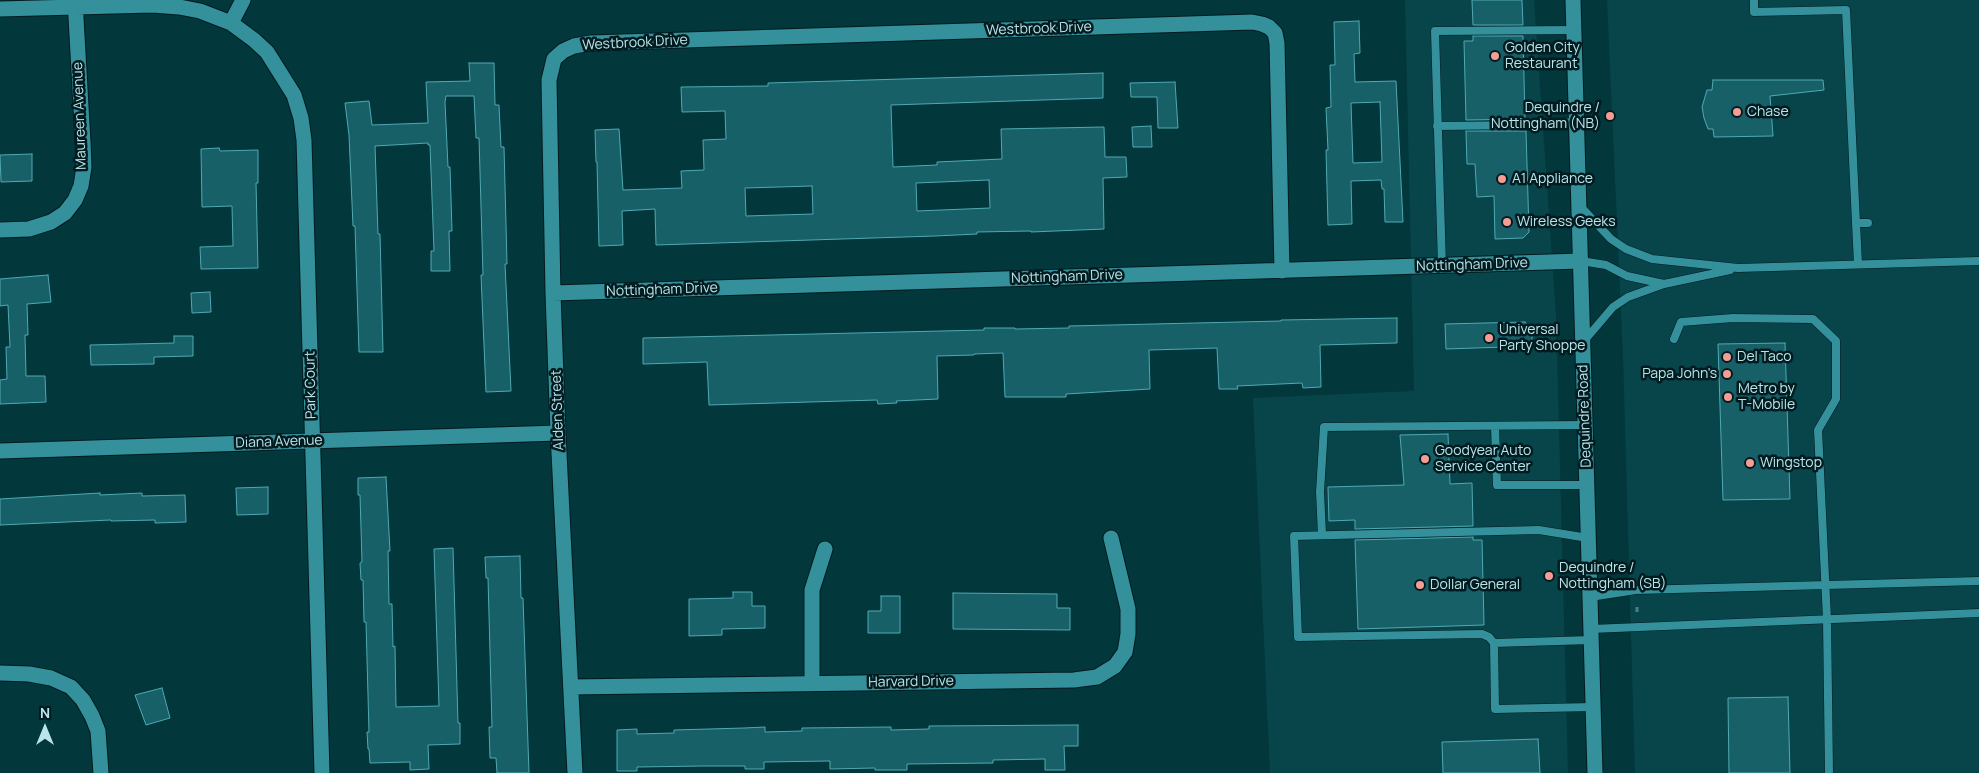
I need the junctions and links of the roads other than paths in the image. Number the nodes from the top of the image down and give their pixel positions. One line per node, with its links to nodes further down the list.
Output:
1 (242, 0): 6 (street)
2 (1573, 0): 7 (street, Dequindre Road)
3 (1754, 0): 12 (lane)
4 (75, 3): 5 (street, Park Court); 6 (street, Park Court); 14 (street, Maureen Avenue)
5 (0, 9)
6 (231, 23): 28 (street, Park Court)
7 (1574, 30): 9 (street, Dequindre Road); 10 (lane)
8 (563, 51): 20 (street, Westbrook Drive); 22 (street, Alden Street)
9 (1576, 122): 10 (lane); 11 (street, Dequindre Road)
10 (1437, 126): 18 (lane)
11 (1579, 204): 15 (street, Dequindre Road); 19 (lane)
12 (1856, 223): 13 (lane); 17 (lane)
13 (1868, 223)
14 (0, 230)
15 (1580, 261): 18 (street, Nottingham Drive); 21 (lane); 24 (street, Dequindre Road)
16 (1979, 261): 17 (lane)
17 (1858, 264): 19 (lane)
18 (1442, 266): 20 (street, Nottingham Drive)
19 (1738, 268): 21 (lane)
20 (1282, 271): 22 (street, Nottingham Drive)
21 (1664, 284): 24 (lane)
22 (553, 293): 27 (street, Alden Street)
23 (1674, 339): 36 (lane)
24 (1583, 342): 25 (street, Dequindre Road)
25 (1585, 425): 26 (lane); 30 (street, Dequindre Road)
26 (1495, 426): 30 (lane); 31 (lane)
27 (558, 433): 28 (street, Diana Avenue); 44 (street, Alden Street)
28 (312, 441): 29 (street, Diana Avenue); 47 (street, Park Court)
29 (0, 451)
30 (1587, 485): 33 (street, Dequindre Road)
31 (1322, 534): 33 (lane); 41 (lane)
32 (1111, 538): 43 (street, Harvard Drive)
33 (1588, 538): 37 (street, Dequindre Road)
34 (825, 549): 43 (street)
35 (1979, 582): 36 (lane)
36 (1825, 587): 37 (lane); 39 (lane)
37 (1590, 597): 40 (street, Dequindre Road)
38 (1979, 613): 39 (lane)
39 (1827, 619): 40 (lane); 50 (lane)
40 (1591, 635): 41 (lane); 45 (street, Dequindre Road)
41 (1494, 643): 45 (lane)
42 (0, 673): 46 (street)
43 (812, 683): 44 (street, Harvard Drive)
44 (571, 687): 48 (street, Alden Street)
45 (1593, 707): 49 (street, Dequindre Road)
46 (101, 773)
47 (322, 773)
48 (575, 773)
49 (1595, 773)
50 (1829, 773)

